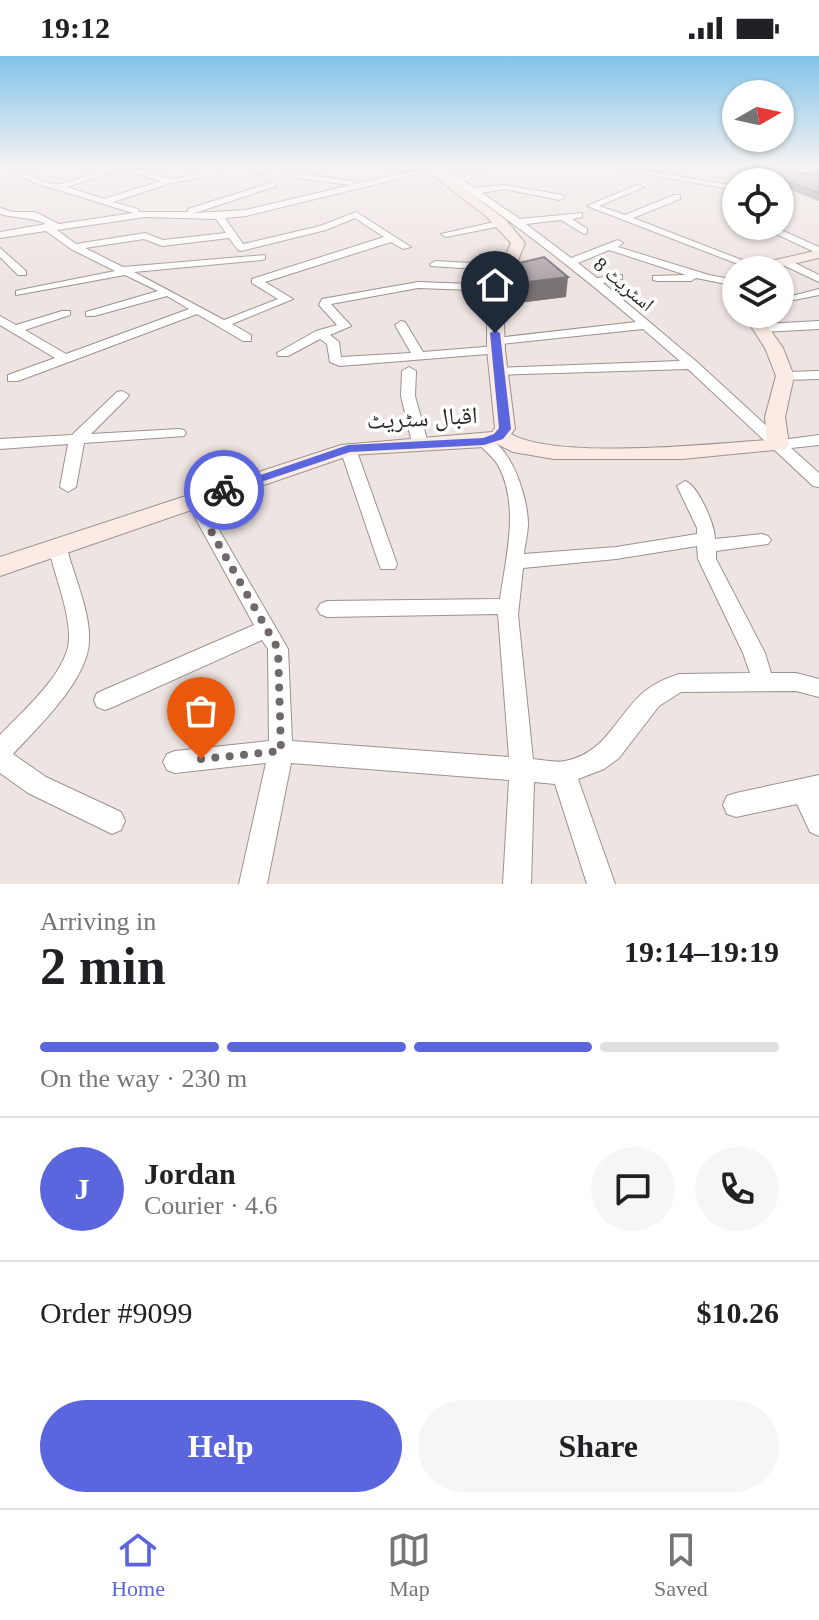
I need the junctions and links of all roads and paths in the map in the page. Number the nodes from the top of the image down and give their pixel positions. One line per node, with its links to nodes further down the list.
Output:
1 (112, 205): 9 (street)
2 (210, 205): 11 (street)
3 (271, 205): 12 (street)
4 (479, 205): 15 (street)
5 (491, 205): 15 (street, اسٹریٹ 8)
6 (595, 205): 14 (street)
7 (659, 205): 14 (street)
8 (0, 211): 16 (street)
9 (145, 214): 11 (street); 16 (street)
10 (579, 215): 13 (street)
11 (175, 216): 12 (street)
12 (219, 216): 20 (street)
13 (563, 217): 15 (street); 17 (street)
14 (624, 219): 29 (street)
15 (512, 223): 18 (street); 31 (street, اسٹریٹ 8); 34 (street, اقبال سٹریٹ)
16 (51, 226): 19 (street); 23 (street)
17 (584, 231)
18 (446, 234)
19 (0, 235)
20 (231, 235): 23 (street); 25 (street)
21 (392, 238): 24 (street); 25 (street); 36 (street)
22 (793, 240): 27 (street)
23 (74, 247): 35 (street)
24 (406, 247)
25 (245, 248): 28 (street)
26 (0, 251): 37 (street)
27 (819, 253): 30 (street)
28 (261, 257): 35 (street); 36 (street)
29 (722, 258)
30 (794, 259)
31 (571, 262): 40 (street); 43 (street, اسٹریٹ 8)
32 (435, 264): 34 (street)
33 (794, 266): 41 (street)
34 (507, 268): 44 (street, اقبال سٹریٹ)
35 (123, 271): 45 (street); 47 (street)
36 (287, 271): 54 (street)
37 (22, 273)
38 (618, 277): 43 (street)
39 (657, 278): 40 (street)
40 (707, 278): 42 (street)
41 (819, 279)
42 (722, 280)
43 (595, 282): 56 (street, اسٹریٹ 8)
44 (499, 288): 60 (street); 62 (street, اقبال سٹریٹ)
45 (168, 292): 49 (street); 51 (street)
46 (819, 292): 48 (street)
47 (20, 293)
48 (794, 297)
49 (199, 309): 54 (street); 65 (street)
50 (66, 313): 59 (street)
51 (90, 314)
52 (1, 321): 59 (street)
53 (794, 323): 57 (street)
54 (223, 324): 61 (street)
55 (401, 325): 64 (street)
56 (645, 325): 62 (street); 66 (street, اسٹریٹ 8)
57 (819, 325)
58 (761, 328): 70 (street)
59 (15, 329): 65 (street)
60 (320, 334): 63 (street); 64 (street)
61 (247, 338)
62 (496, 346): 64 (street); 68 (street, اقبال سٹریٹ)
63 (283, 353)
64 (419, 356)
65 (66, 359): 71 (street)
66 (692, 365): 68 (street); 79 (street, اسٹریٹ 8)
67 (409, 371): 77 (street)
68 (498, 372): 75 (street, اقبال سٹریٹ)
69 (819, 375): 70 (street)
70 (785, 376): 79 (street)
71 (13, 378)
72 (122, 395): 74 (street)
73 (179, 433): 74 (street)
74 (77, 439): 78 (street); 83 (street)
75 (491, 439): 77 (street, اقبال سٹریٹ); 79 (street); 88 (street)
76 (819, 440): 79 (street)
77 (420, 443): 80 (street, اقبال سٹریٹ)
78 (0, 444)
79 (778, 445): 81 (street, اسٹریٹ 8)
80 (348, 449): 84 (street, اقبال سٹریٹ); 89 (street)
81 (819, 482)
82 (685, 486): 86 (street)
83 (68, 487)
84 (194, 501): 87 (street, اقبال سٹریٹ); 93 (street)
85 (762, 540): 86 (street)
86 (705, 542): 88 (street); 94 (street)
87 (58, 549): 90 (street, اقبال سٹریٹ); 97 (street)
88 (514, 562): 91 (street)
89 (388, 564)
90 (0, 567)
91 (508, 606): 92 (street); 100 (street)
92 (327, 609)
93 (268, 628): 96 (street); 98 (street)
94 (763, 681): 95 (street); 101 (street)
95 (819, 688)
96 (105, 700)
97 (1, 751): 104 (street)
98 (281, 751): 99 (street); 100 (street); 106 (street)
99 (175, 762)
100 (522, 767): 101 (street); 107 (street)
101 (564, 773): 108 (street)
102 (811, 789): 103 (street); 105 (street)
103 (736, 805)
104 (112, 821)
105 (819, 823)
106 (253, 884)
107 (517, 884)
108 (601, 884)

